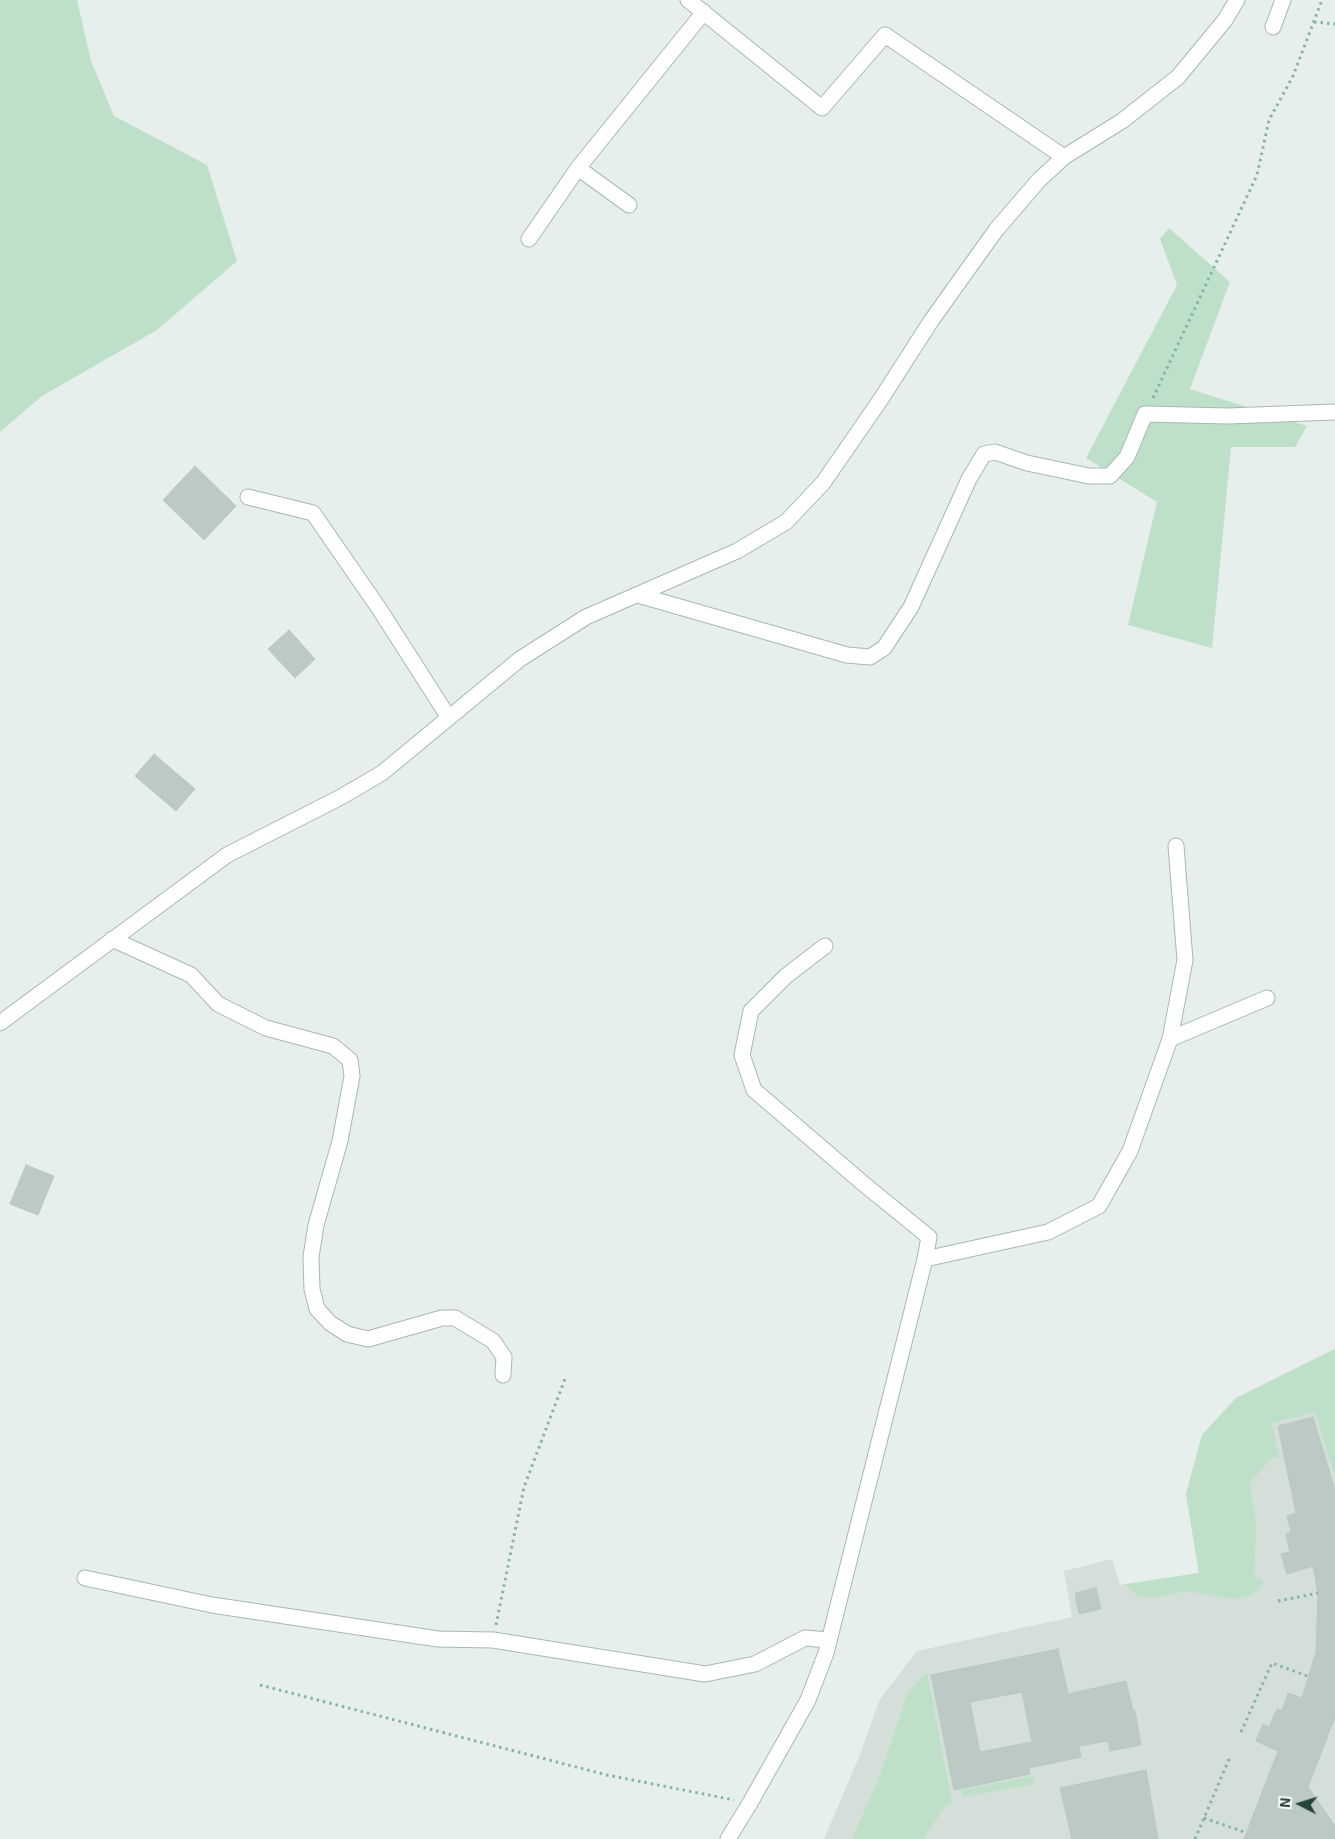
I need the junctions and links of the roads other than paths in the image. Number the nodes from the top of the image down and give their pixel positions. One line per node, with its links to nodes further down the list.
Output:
1 (688, 0): 4 (street)
2 (1237, 0): 6 (street)
3 (1282, 0): 5 (street)
4 (704, 12): 6 (street); 7 (street)
5 (1273, 27)
6 (1064, 157): 12 (street)
7 (578, 168): 8 (street); 9 (street)
8 (629, 205)
9 (529, 239)
10 (1335, 412): 12 (street)
11 (248, 497): 13 (street)
12 (638, 595): 13 (street)
13 (449, 718): 15 (street)
14 (1176, 846): 19 (street)
15 (112, 939): 18 (street); 21 (street)
16 (825, 946): 20 (street)
17 (1267, 998): 19 (street)
18 (0, 1023)
19 (1170, 1039): 20 (street)
20 (925, 1259): 23 (street)
21 (503, 1374)
22 (85, 1578): 23 (street)
23 (829, 1640): 24 (street)
24 (728, 1839)

